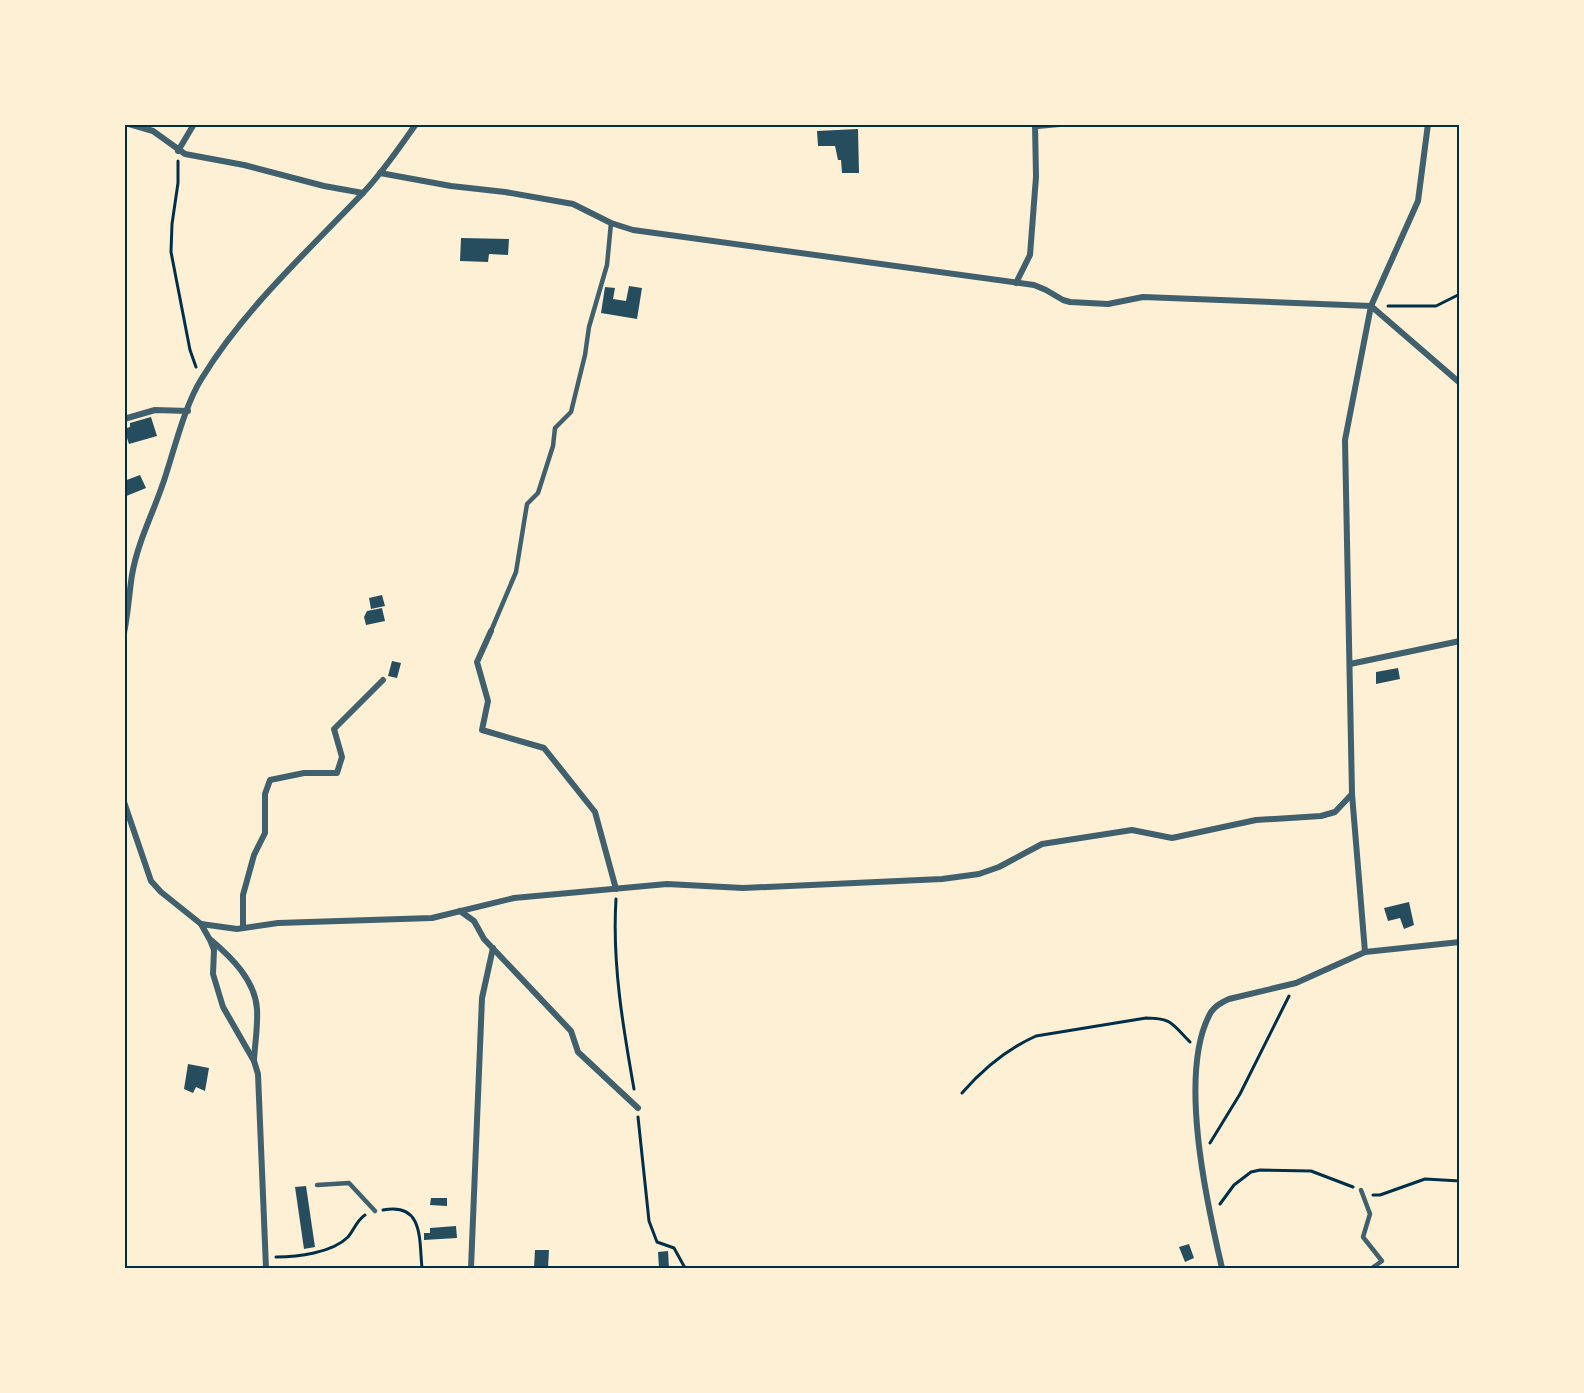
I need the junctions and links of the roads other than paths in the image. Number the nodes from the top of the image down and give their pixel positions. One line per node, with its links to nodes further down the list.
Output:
1 (129, 124): 7 (street)
2 (194, 124): 7 (street)
3 (416, 124): 8 (street)
4 (1068, 124): 6 (lane)
5 (1428, 124): 12 (street)
6 (1035, 126): 11 (street)
7 (178, 151): 9 (street)
8 (380, 173): 9 (street); 10 (street)
9 (363, 193): 14 (street)
10 (611, 223): 11 (street); 18 (lane)
11 (1016, 283): 12 (street)
12 (1371, 306): 13 (street); 21 (street)
13 (1460, 383)
14 (188, 411): 15 (street); 16 (street)
15 (124, 419)
16 (132, 574): 17 (street); 19 (street)
17 (124, 579)
18 (491, 631): 25 (street)
19 (124, 633)
20 (1460, 641): 21 (street)
21 (1350, 664): 23 (street)
22 (383, 680): 28 (street)
23 (1352, 794): 25 (street); 32 (street)
24 (124, 802): 27 (street)
25 (616, 889): 26 (street)
26 (460, 911): 28 (street); 31 (street)
27 (201, 924): 28 (street); 29 (street)
28 (243, 928)
29 (210, 940): 33 (street); 33 (street)
30 (1460, 942): 32 (street)
31 (493, 948): 34 (street); 39 (street)
32 (1365, 952): 40 (street)
33 (254, 1061): 38 (street)
34 (638, 1108)
35 (317, 1185): 37 (lane)
36 (1361, 1190): 41 (lane)
37 (375, 1211)
38 (266, 1269)
39 (471, 1269)
40 (1222, 1269)
41 (1372, 1269)

